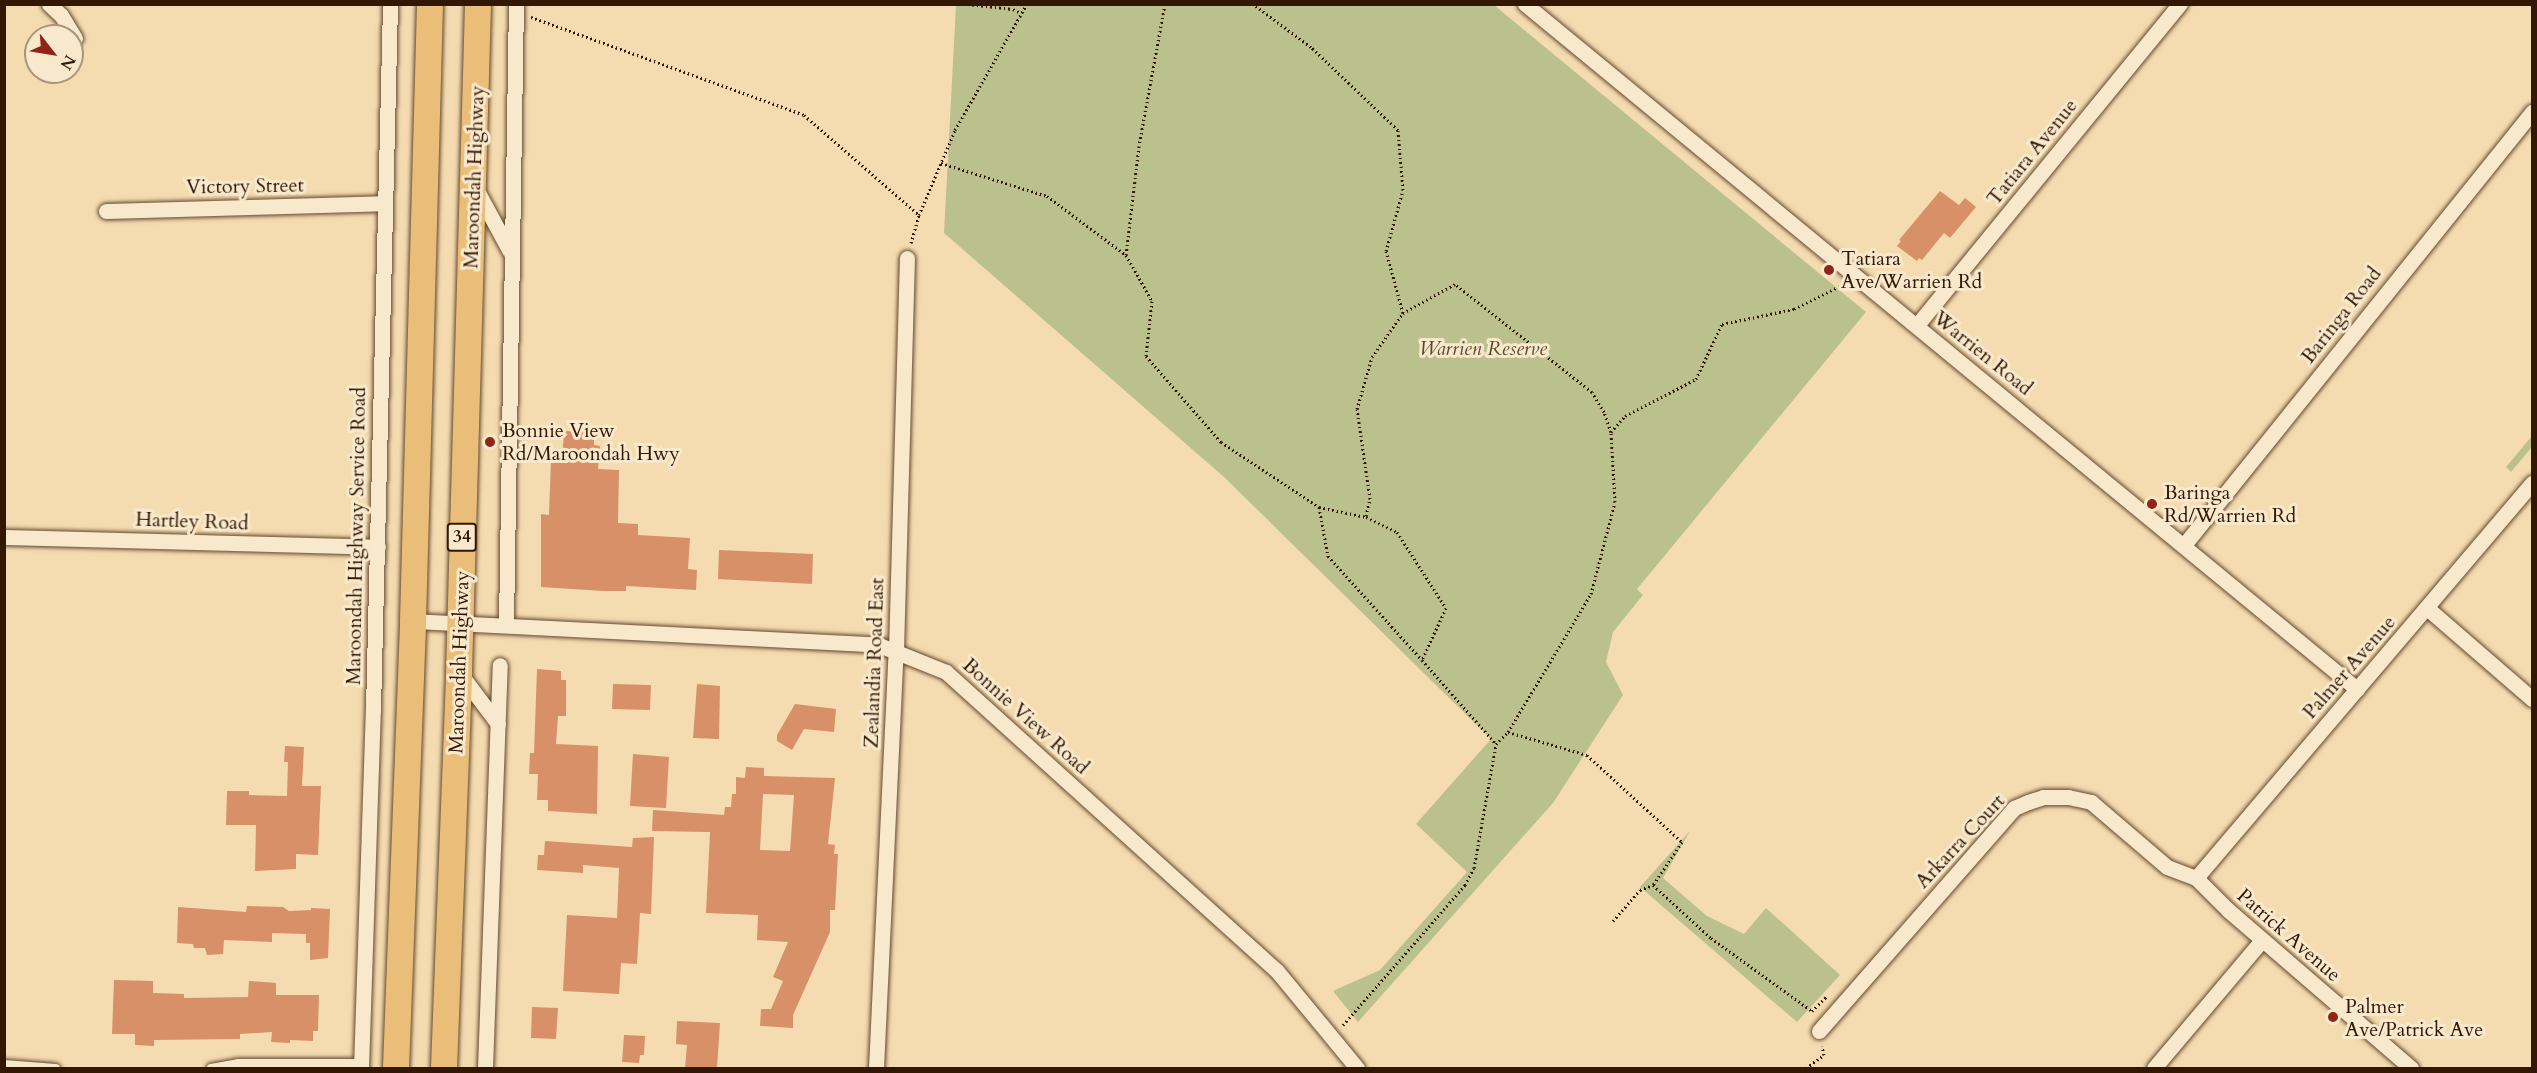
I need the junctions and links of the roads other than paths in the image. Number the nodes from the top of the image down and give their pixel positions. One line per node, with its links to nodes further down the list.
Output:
1 (49, 4): 8 (street)
2 (390, 4): 11 (street, Maroondah Highway Service Road)
3 (430, 4): 21 (highway)
4 (478, 4): 10 (highway, Maroondah Highway / 34)
5 (1525, 4): 15 (street, Warrien Road)
6 (2180, 4): 15 (street, Tatiara Avenue)
7 (516, 8): 13 (street)
8 (66, 24)
9 (2532, 112): 18 (street, Baringa Road)
10 (474, 184): 13 (street); 22 (highway, Maroondah Highway / 34)
11 (384, 203): 12 (street, Victory Street); 19 (street, Maroondah Highway Service Road)
12 (106, 211)
13 (510, 253): 23 (street)
14 (908, 258): 24 (street, Zealandia Road East)
15 (1917, 326): 18 (street, Warrien Road)
16 (2532, 483): 20 (street, Palmer Avenue)
17 (4, 537): 19 (street, Hartley Road)
18 (2184, 545): 27 (street, Warrien Road)
19 (378, 547): 34 (street, Maroondah Highway Service Road)
20 (2427, 608): 27 (street, Palmer Avenue); 28 (street)
21 (413, 621): 22 (street, Bonnie View Road); 37 (highway)
22 (460, 622): 23 (street, Bonnie View Road); 26 (highway, Maroondah Highway / 34)
23 (506, 624): 24 (street, Bonnie View Road)
24 (896, 651): 40 (street, Zealandia Road East); 41 (street, Bonnie View Road)
25 (500, 665): 29 (street)
26 (459, 672): 29 (street); 38 (highway, Maroondah Highway / 34)
27 (2357, 689): 30 (street, Palmer Avenue)
28 (2532, 699)
29 (498, 724): 39 (street)
30 (2196, 878): 31 (street, Patrick Avenue); 32 (street, Arkarra Court)
31 (2262, 940): 42 (street); 43 (street, Patrick Avenue)
32 (1819, 1031)
33 (4, 1064): 35 (lane)
34 (361, 1066): 36 (lane)
35 (56, 1068)
36 (211, 1068)
37 (396, 1068)
38 (444, 1068)
39 (485, 1068)
40 (876, 1068)
41 (1357, 1068)
42 (2154, 1068)
43 (2411, 1068)

